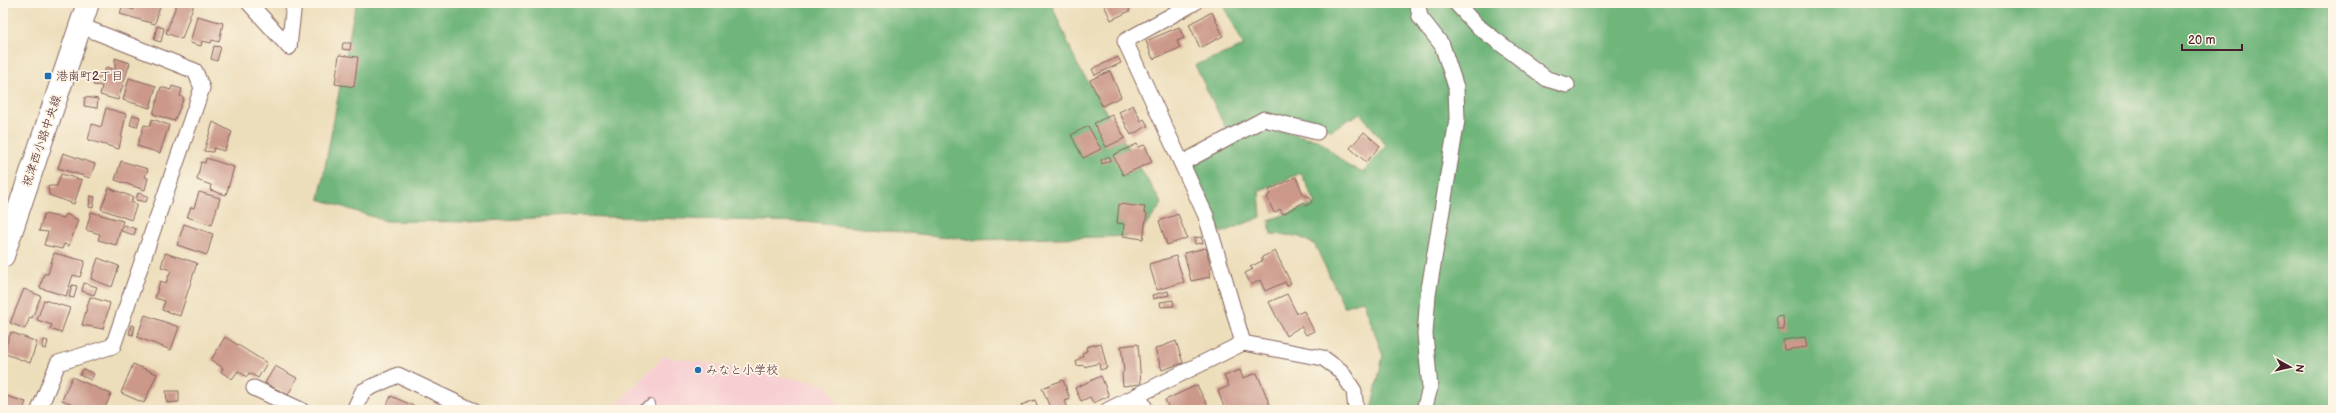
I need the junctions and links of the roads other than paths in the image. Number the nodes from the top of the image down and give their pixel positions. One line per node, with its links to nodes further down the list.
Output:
1 (88, 3): 7 (main road, 祝津西小路中央線)
2 (249, 3): 3 (street)
3 (294, 3)
4 (1194, 3): 10 (street)
5 (1419, 3): 24 (street)
6 (1456, 3): 8 (street)
7 (81, 26): 11 (main road, 祝津西小路中央線); 16 (street)
8 (1567, 85)
9 (1317, 132): 10 (street)
10 (1182, 163): 12 (street)
11 (3, 256)
12 (1243, 343): 14 (street); 23 (street)
13 (254, 388): 17 (street)
14 (1138, 395): 21 (street); 22 (street)
15 (651, 404): 20 (lane)
16 (39, 410)
17 (301, 410)
18 (354, 410): 19 (street)
19 (472, 410)
20 (640, 410)
21 (1108, 410)
22 (1146, 410)
23 (1356, 410)
24 (1424, 410)

